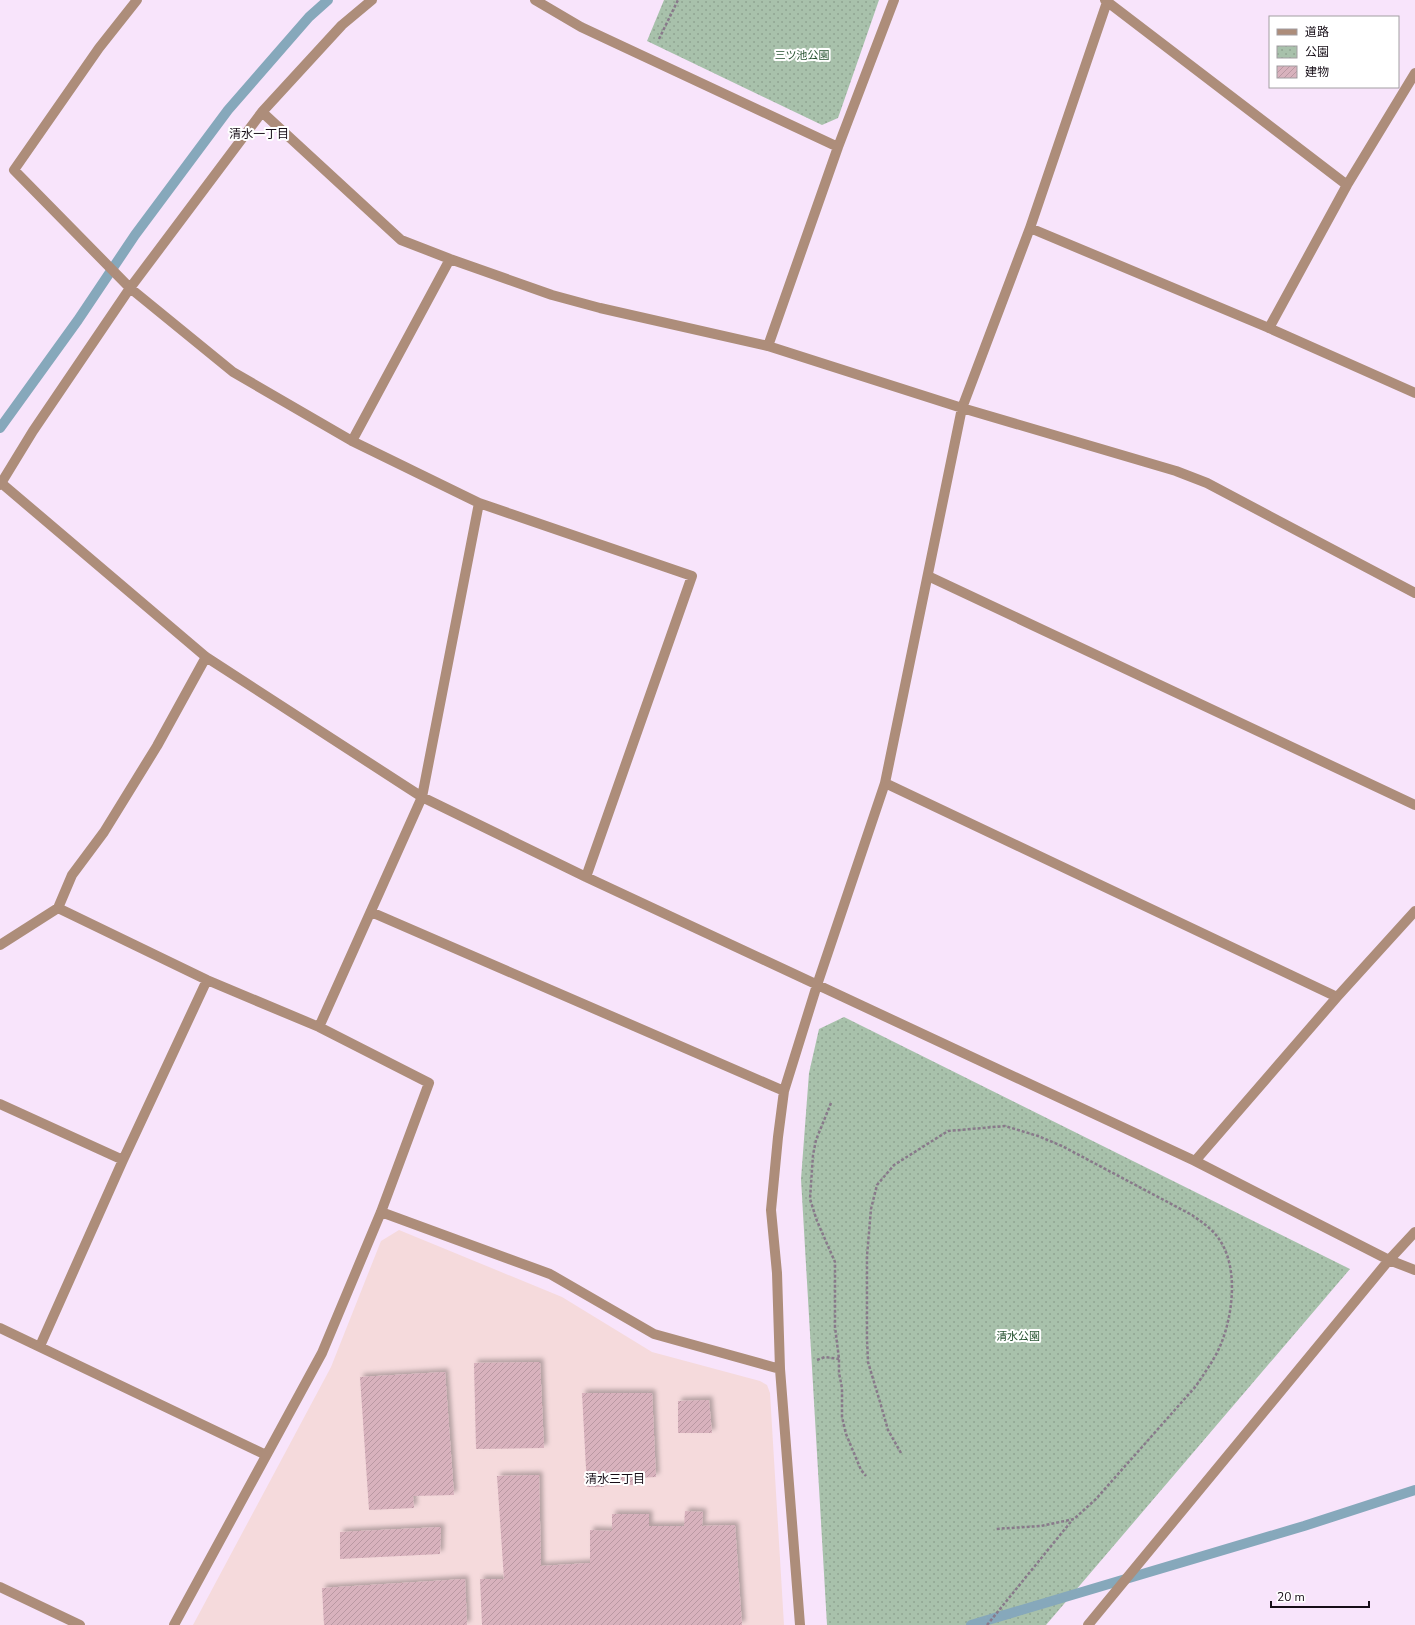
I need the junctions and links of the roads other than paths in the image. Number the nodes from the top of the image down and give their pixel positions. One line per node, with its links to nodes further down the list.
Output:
1 (138, 0): 12 (street)
2 (372, 0): 7 (street)
3 (534, 0): 8 (street)
4 (894, 0): 8 (street)
5 (1106, 1): 9 (street); 10 (street)
6 (1415, 73): 9 (street)
7 (262, 112): 11 (street); 12 (street)
8 (838, 147): 14 (street)
9 (1347, 185): 13 (street)
10 (1030, 228): 13 (street); 16 (street)
11 (450, 259): 14 (street); 17 (street)
12 (130, 288): 17 (street); 18 (street)
13 (1269, 328): 15 (street)
14 (768, 346): 16 (street)
15 (1415, 393)
16 (962, 408): 20 (street); 21 (street)
17 (352, 441): 19 (street)
18 (0, 483): 22 (street)
19 (479, 503): 24 (street); 26 (street)
20 (928, 576): 23 (street); 25 (street)
21 (1415, 593)
22 (206, 657): 24 (street); 27 (street)
23 (885, 783): 32 (street); 33 (street)
24 (422, 797): 26 (street); 29 (street)
25 (1415, 805)
26 (586, 877): 32 (street)
27 (58, 908): 30 (street); 31 (street)
28 (1415, 911): 33 (street)
29 (371, 912): 34 (street); 35 (street)
30 (0, 945)
31 (207, 980): 34 (street); 37 (street)
32 (817, 984): 35 (street); 38 (street)
33 (1337, 996): 38 (street)
34 (319, 1027): 39 (street)
35 (784, 1091): 45 (street)
36 (0, 1104): 37 (street)
37 (123, 1160): 44 (street)
38 (1195, 1161): 41 (street)
39 (381, 1212): 45 (street); 46 (street)
40 (1415, 1232): 41 (street)
41 (1390, 1260): 42 (street); 51 (street)
42 (1415, 1270)
43 (0, 1328): 44 (street)
44 (40, 1346): 46 (street)
45 (780, 1369): 50 (street)
46 (266, 1455): 49 (street)
47 (0, 1587): 48 (street)
48 (80, 1625)
49 (174, 1625)
50 (800, 1625)
51 (1088, 1625)

